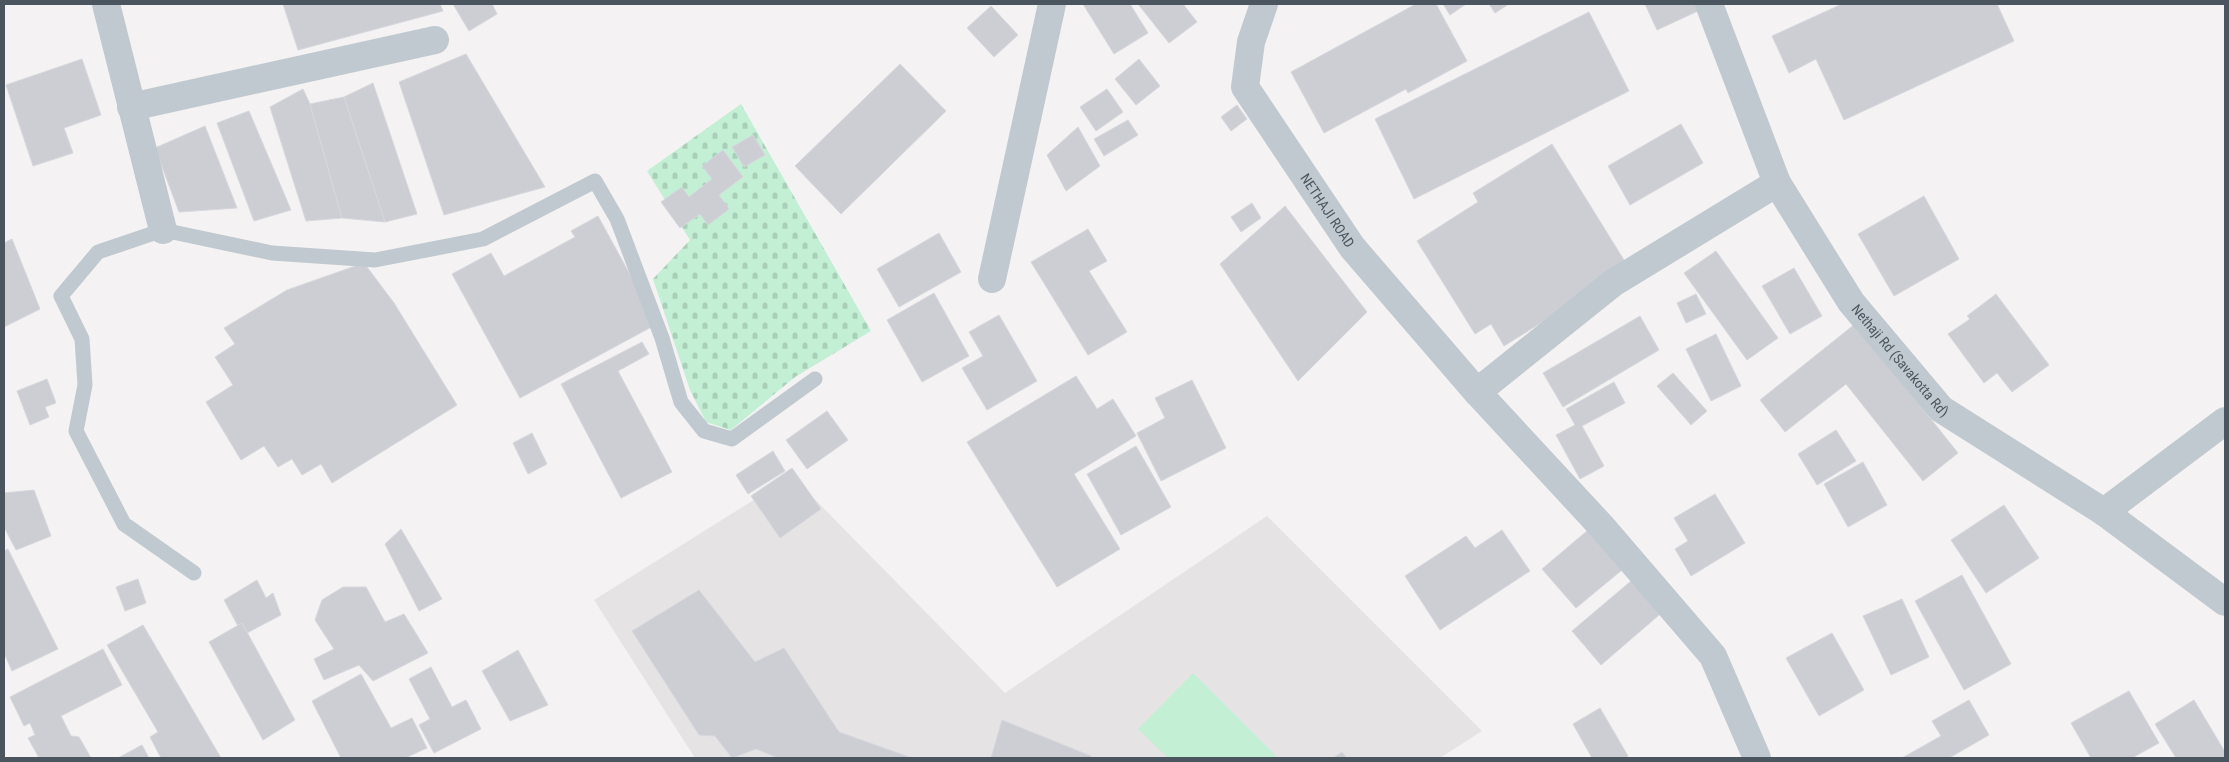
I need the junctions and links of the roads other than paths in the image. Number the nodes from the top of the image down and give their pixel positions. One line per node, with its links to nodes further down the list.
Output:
1 (106, 4): 6 (street)
2 (1052, 4): 9 (street)
3 (1264, 4): 11 (street, NETHAJI ROAD)
4 (1709, 4): 7 (street, Nethaji Rd (Savakotta Rd))
5 (435, 40): 6 (street)
6 (131, 107): 8 (street)
7 (1777, 183): 11 (street); 13 (street, Nethaji Rd (Savakotta Rd))
8 (163, 230): 10 (lane); 14 (lane)
9 (992, 279)
10 (814, 379)
11 (1477, 392): 16 (street, NETHAJI ROAD)
12 (2225, 421): 13 (street)
13 (2104, 512): 15 (street, Nethaji Rd (Savakotta Rd))
14 (194, 574)
15 (2225, 602)
16 (1757, 758)

